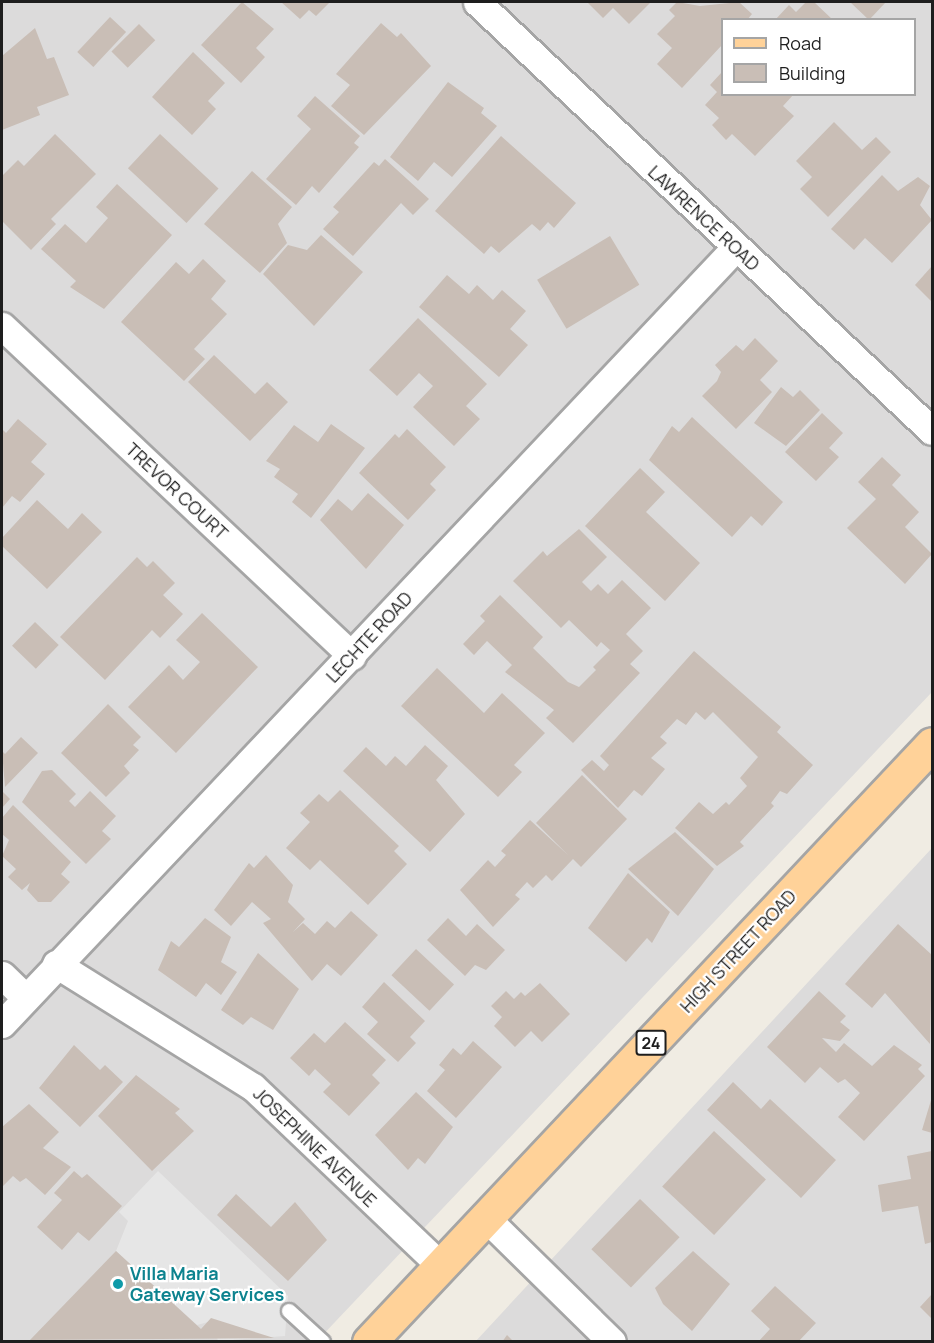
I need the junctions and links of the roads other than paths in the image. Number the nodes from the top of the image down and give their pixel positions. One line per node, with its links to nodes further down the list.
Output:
1 (485, 4): 2 (street, LAWRENCE ROAD)
2 (735, 248): 4 (street, LAWRENCE ROAD); 5 (street, LECHTE ROAD)
3 (2, 326): 5 (street, TREVOR COURT)
4 (933, 431)
5 (352, 656): 7 (street, LECHTE ROAD)
6 (933, 744): 11 (main road, HIGH STREET ROAD / 24)
7 (56, 964): 9 (street, LECHTE ROAD); 12 (street, JOSEPHINE AVENUE)
8 (2, 975): 9 (street)
9 (26, 998): 10 (street, LECHTE ROAD)
10 (2, 1024)
11 (487, 1219): 12 (main road, HIGH STREET ROAD / 24); 16 (street)
12 (441, 1266): 15 (main road, HIGH STREET ROAD / 24)
13 (288, 1311): 14 (lane)
14 (323, 1341)
15 (369, 1341)
16 (612, 1341)

